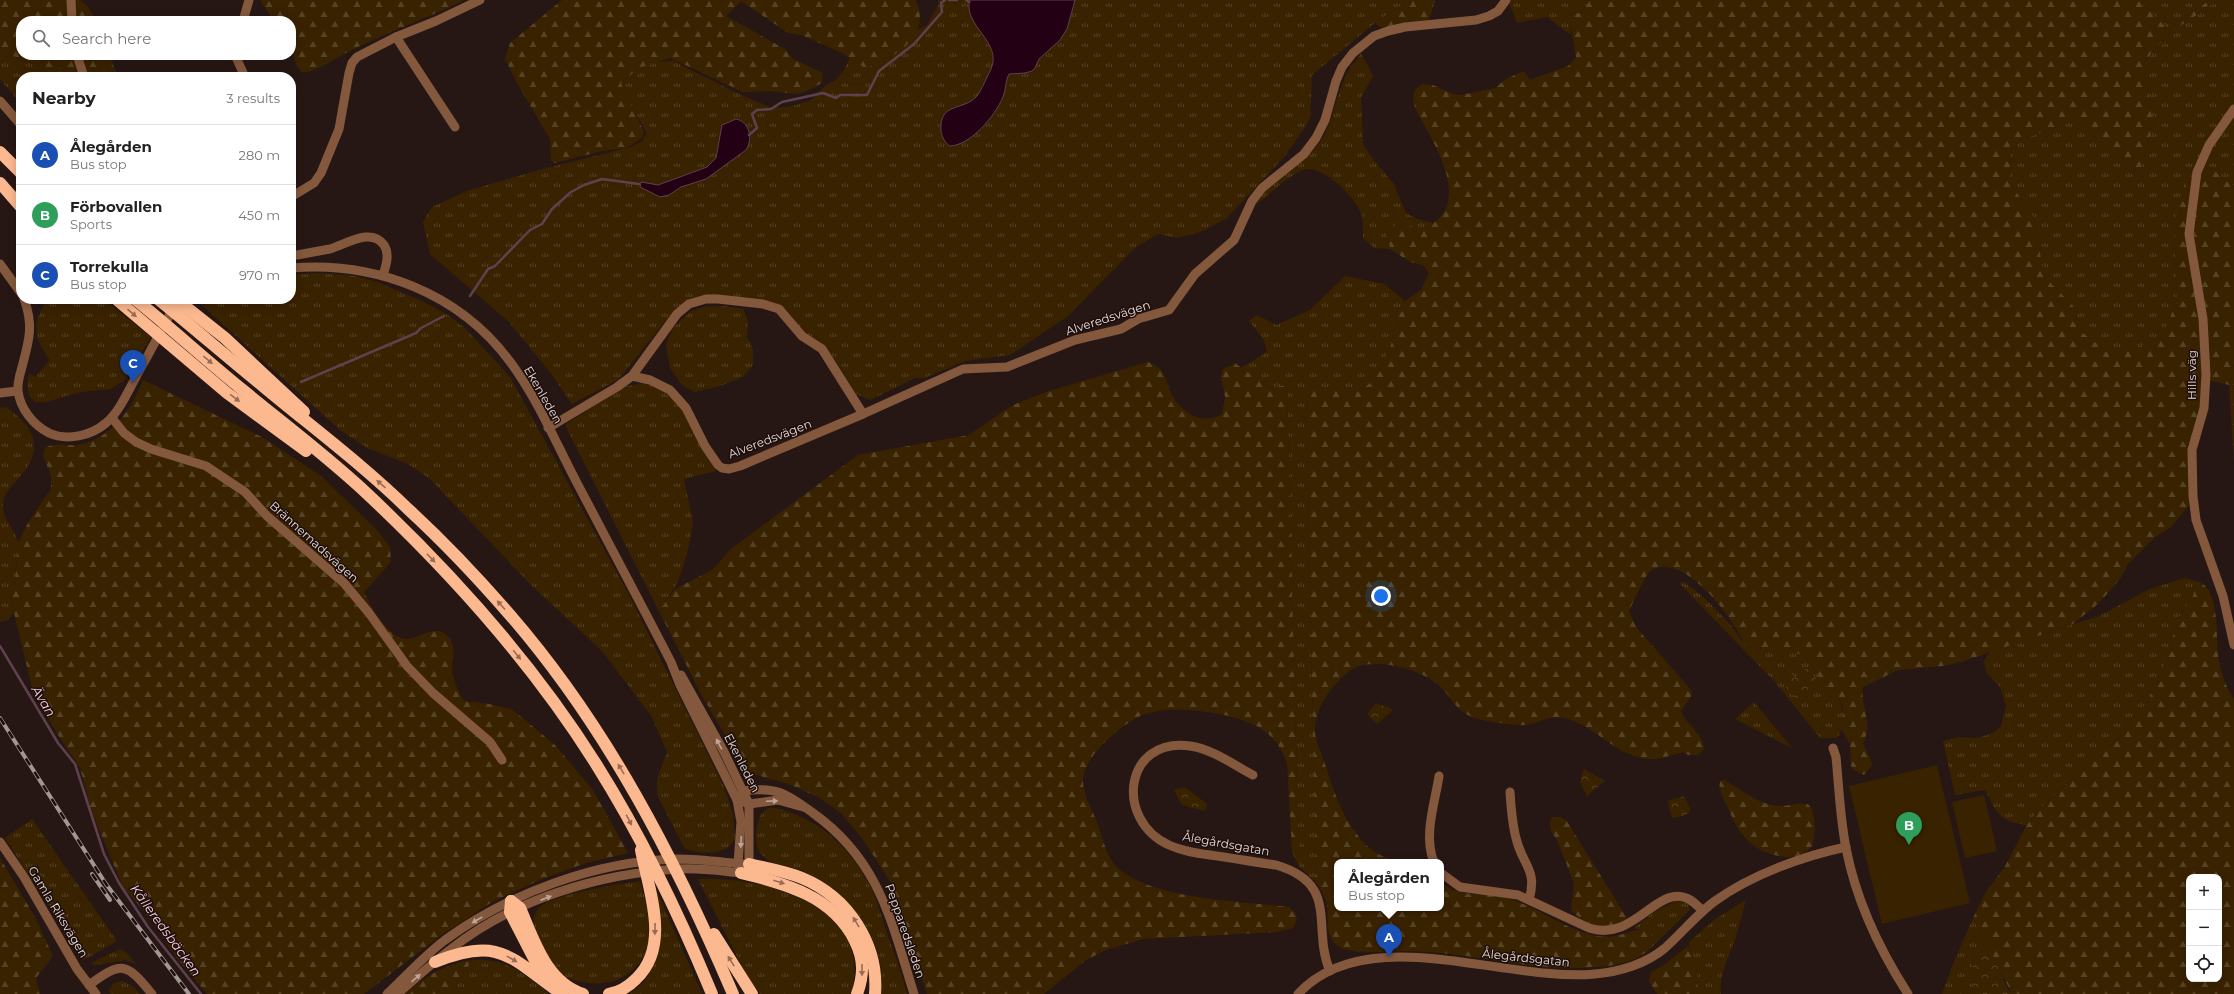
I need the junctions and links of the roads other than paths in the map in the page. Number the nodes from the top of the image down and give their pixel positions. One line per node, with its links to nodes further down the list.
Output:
1 (71, 0): 5 (street)
2 (249, 0): 6 (street)
3 (480, 0): 7 (street)
4 (1506, 0): 37 (street, Alveredsvägen)
5 (72, 16)
6 (244, 16)
7 (396, 37): 15 (street); 21 (street)
8 (79, 60): 10 (street)
9 (237, 60): 11 (street)
10 (82, 72)
11 (243, 72)
12 (0, 101): 14 (street)
13 (2234, 109): 42 (street, Hills väg)
14 (16, 119)
15 (455, 127)
16 (0, 152): 17 (highway)
17 (16, 168)
18 (0, 177): 20 (highway)
19 (0, 183): 22 (highway)
20 (16, 191)
21 (296, 194)
22 (16, 201)
23 (297, 256): 26 (street)
24 (0, 264): 27 (street)
25 (296, 268): 26 (street, Ekenleden)
26 (382, 275): 39 (street, Ekenleden)
27 (16, 286)
28 (26, 304): 35 (street)
29 (122, 304): 41 (highway, one-way to 41)
30 (141, 304): 41 (highway, one-way to 41)
31 (164, 304): 40 (highway)
32 (174, 304): 38 (street)
33 (183, 304): 40 (highway)
34 (632, 376): 37 (street, Alveredsvägen); 37 (street); 39 (street)
35 (18, 390): 36 (street); 38 (street)
36 (0, 393)
37 (863, 414)
38 (112, 418): 45 (street, Brännemadsvägen)
39 (548, 428): 43 (street, Ekenleden)
40 (354, 460): 60 (highway, one-way to 40)
41 (360, 488): 53 (highway, one-way to 53)
42 (2234, 645)
43 (672, 662): 48 (street, Ekenleden, one-way to 43); 50 (street, Ekenleden)
44 (1833, 748): 55 (street)
45 (502, 760)
46 (1253, 775): 65 (street, Ålegårdsgatan)
47 (1439, 776): 56 (street)
48 (744, 791): 50 (street); 51 (street, Ekenleden); 52 (street, Pepparedsleden)
49 (1510, 792): 61 (street)
50 (736, 800): 51 (street, Pepparedsleden); 58 (street, Ekenleden, one-way to 58)
51 (749, 804): 52 (street, Pepparedsleden, one-way to 52); 58 (street, Ekenleden)
52 (807, 808): 80 (street, Pepparedsleden)
53 (637, 835): 74 (highway, one-way to 74); 75 (highway)
54 (0, 842): 67 (street, Gamla Riksvägen)
55 (1846, 847): 63 (street, Ålegårdsgatan); 82 (street)
56 (1433, 859)
57 (706, 865): 58 (street); 62 (street, one-way to 57); 62 (street)
58 (743, 867): 78 (highway, one-way to 78); 79 (highway, one-way to 58)
59 (1444, 875): 61 (street)
60 (688, 894): 76 (highway); 77 (highway, one-way to 60)
61 (1529, 900): 63 (street)
62 (514, 907): 64 (street); 66 (highway); 70 (street, one-way to 70); 73 (highway)
63 (1703, 911): 65 (street, Ålegårdsgatan)
64 (435, 962): 66 (highway, one-way to 66); 71 (street, one-way to 64)
65 (1330, 971): 81 (street, Ålegårdsgatan)
66 (544, 979): 72 (highway)
67 (89, 985): 68 (street, Gamla Riksvägen); 69 (street)
68 (96, 994)
69 (152, 994)
70 (387, 994)
71 (397, 994)
72 (562, 994)
73 (583, 994)
74 (609, 994)
75 (712, 994)
76 (733, 994)
77 (752, 994)
78 (857, 994)
79 (875, 994)
80 (914, 994)
81 (1298, 994)
82 (1908, 994)

